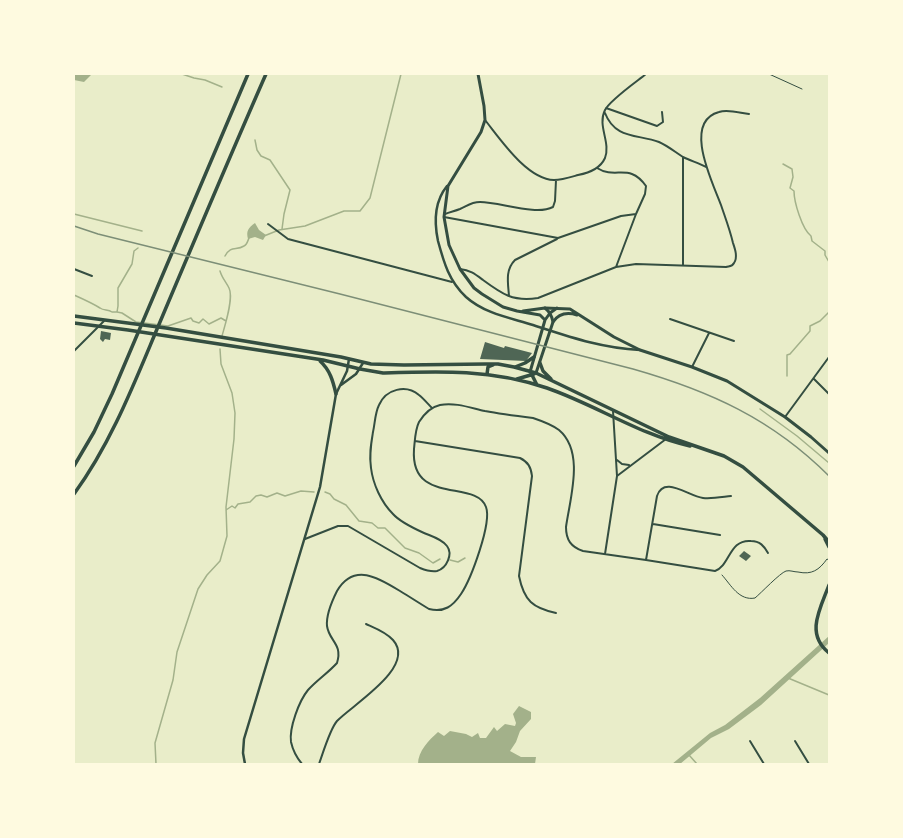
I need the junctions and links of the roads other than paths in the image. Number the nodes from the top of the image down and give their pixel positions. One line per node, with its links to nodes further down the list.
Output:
1 (248, 74): 72 (highway)
2 (266, 74): 74 (highway)
3 (478, 74): 9 (main road)
4 (646, 74): 5 (street)
5 (606, 108): 6 (street); 7 (street)
6 (604, 112): 10 (street); 12 (street)
7 (662, 112)
8 (749, 114): 11 (street)
9 (485, 120): 13 (street); 14 (main road)
10 (683, 157): 11 (street); 19 (street)
11 (706, 167): 19 (street)
12 (598, 168): 13 (street); 15 (street)
13 (556, 180): 16 (street)
14 (448, 186): 16 (main road); 24 (street)
15 (636, 214): 18 (street); 20 (street)
16 (445, 216): 18 (street); 22 (main road)
17 (268, 224): 24 (street)
18 (558, 238): 25 (street)
19 (683, 265): 20 (street)
20 (616, 267): 25 (street)
21 (74, 269): 23 (street)
22 (460, 269): 25 (street); 28 (main road)
23 (92, 276)
24 (452, 282): 40 (street)
25 (509, 297)
26 (545, 308): 27 (main road); 28 (main road); 29 (main road)
27 (557, 308): 29 (main road); 30 (main road)
28 (517, 311): 34 (main road)
29 (550, 313): 34 (main road); 36 (main road)
30 (579, 315): 36 (main road); 40 (main road)
31 (74, 316): 33 (highway)
32 (670, 319): 38 (street)
33 (104, 320): 37 (street); 44 (highway)
34 (544, 322): 42 (main road)
35 (74, 323): 37 (highway)
36 (552, 324): 47 (main road)
37 (99, 326): 41 (street); 45 (highway)
38 (709, 333): 39 (street); 51 (street)
39 (734, 341)
40 (640, 350): 51 (main road)
41 (74, 352)
42 (534, 357): 50 (highway); 53 (main road)
43 (829, 357): 57 (street)
44 (349, 359): 46 (highway); 49 (street)
45 (319, 360): 49 (highway); 61 (highway)
46 (363, 363): 48 (highway); 52 (street)
47 (540, 363): 54 (main road); 58 (highway)
48 (498, 364): 50 (highway); 55 (highway)
49 (348, 366): 52 (highway); 59 (street)
50 (514, 367): 53 (highway)
51 (692, 367): 66 (main road)
52 (360, 369): 55 (highway); 59 (street)
53 (531, 373): 54 (highway); 56 (highway); 60 (highway)
54 (536, 373): 58 (highway)
55 (487, 374): 56 (highway)
56 (516, 379): 60 (highway)
57 (814, 379): 62 (street); 66 (street)
58 (553, 381): 64 (highway)
59 (340, 385): 61 (street)
60 (537, 385): 65 (highway)
61 (336, 394): 79 (street)
62 (829, 394)
63 (432, 408): 68 (street); 79 (street); 83 (street)
64 (613, 410): 65 (street); 67 (highway)
65 (613, 416): 67 (highway); 70 (street)
66 (785, 417): 69 (main road)
67 (667, 439): 71 (street); 78 (highway)
68 (415, 441): 86 (street); 92 (street)
69 (829, 453)
70 (616, 460): 71 (street); 73 (street)
71 (630, 465): 73 (street)
72 (74, 466)
73 (617, 476): 83 (street)
74 (74, 494)
75 (731, 496): 76 (street)
76 (653, 524): 77 (street); 84 (street)
77 (720, 535)
78 (823, 535): 80 (highway); 81 (highway)
79 (305, 539): 91 (street)
80 (829, 542)
81 (829, 547)
82 (768, 553): 84 (street)
83 (605, 554): 84 (street)
84 (646, 560)
85 (829, 585): 88 (highway)
86 (556, 613)
87 (366, 624): 93 (street)
88 (827, 652)
89 (750, 741): 94 (street)
90 (795, 741): 95 (street)
91 (245, 764)
92 (302, 764)
93 (320, 764)
94 (764, 764)
95 (809, 764)

